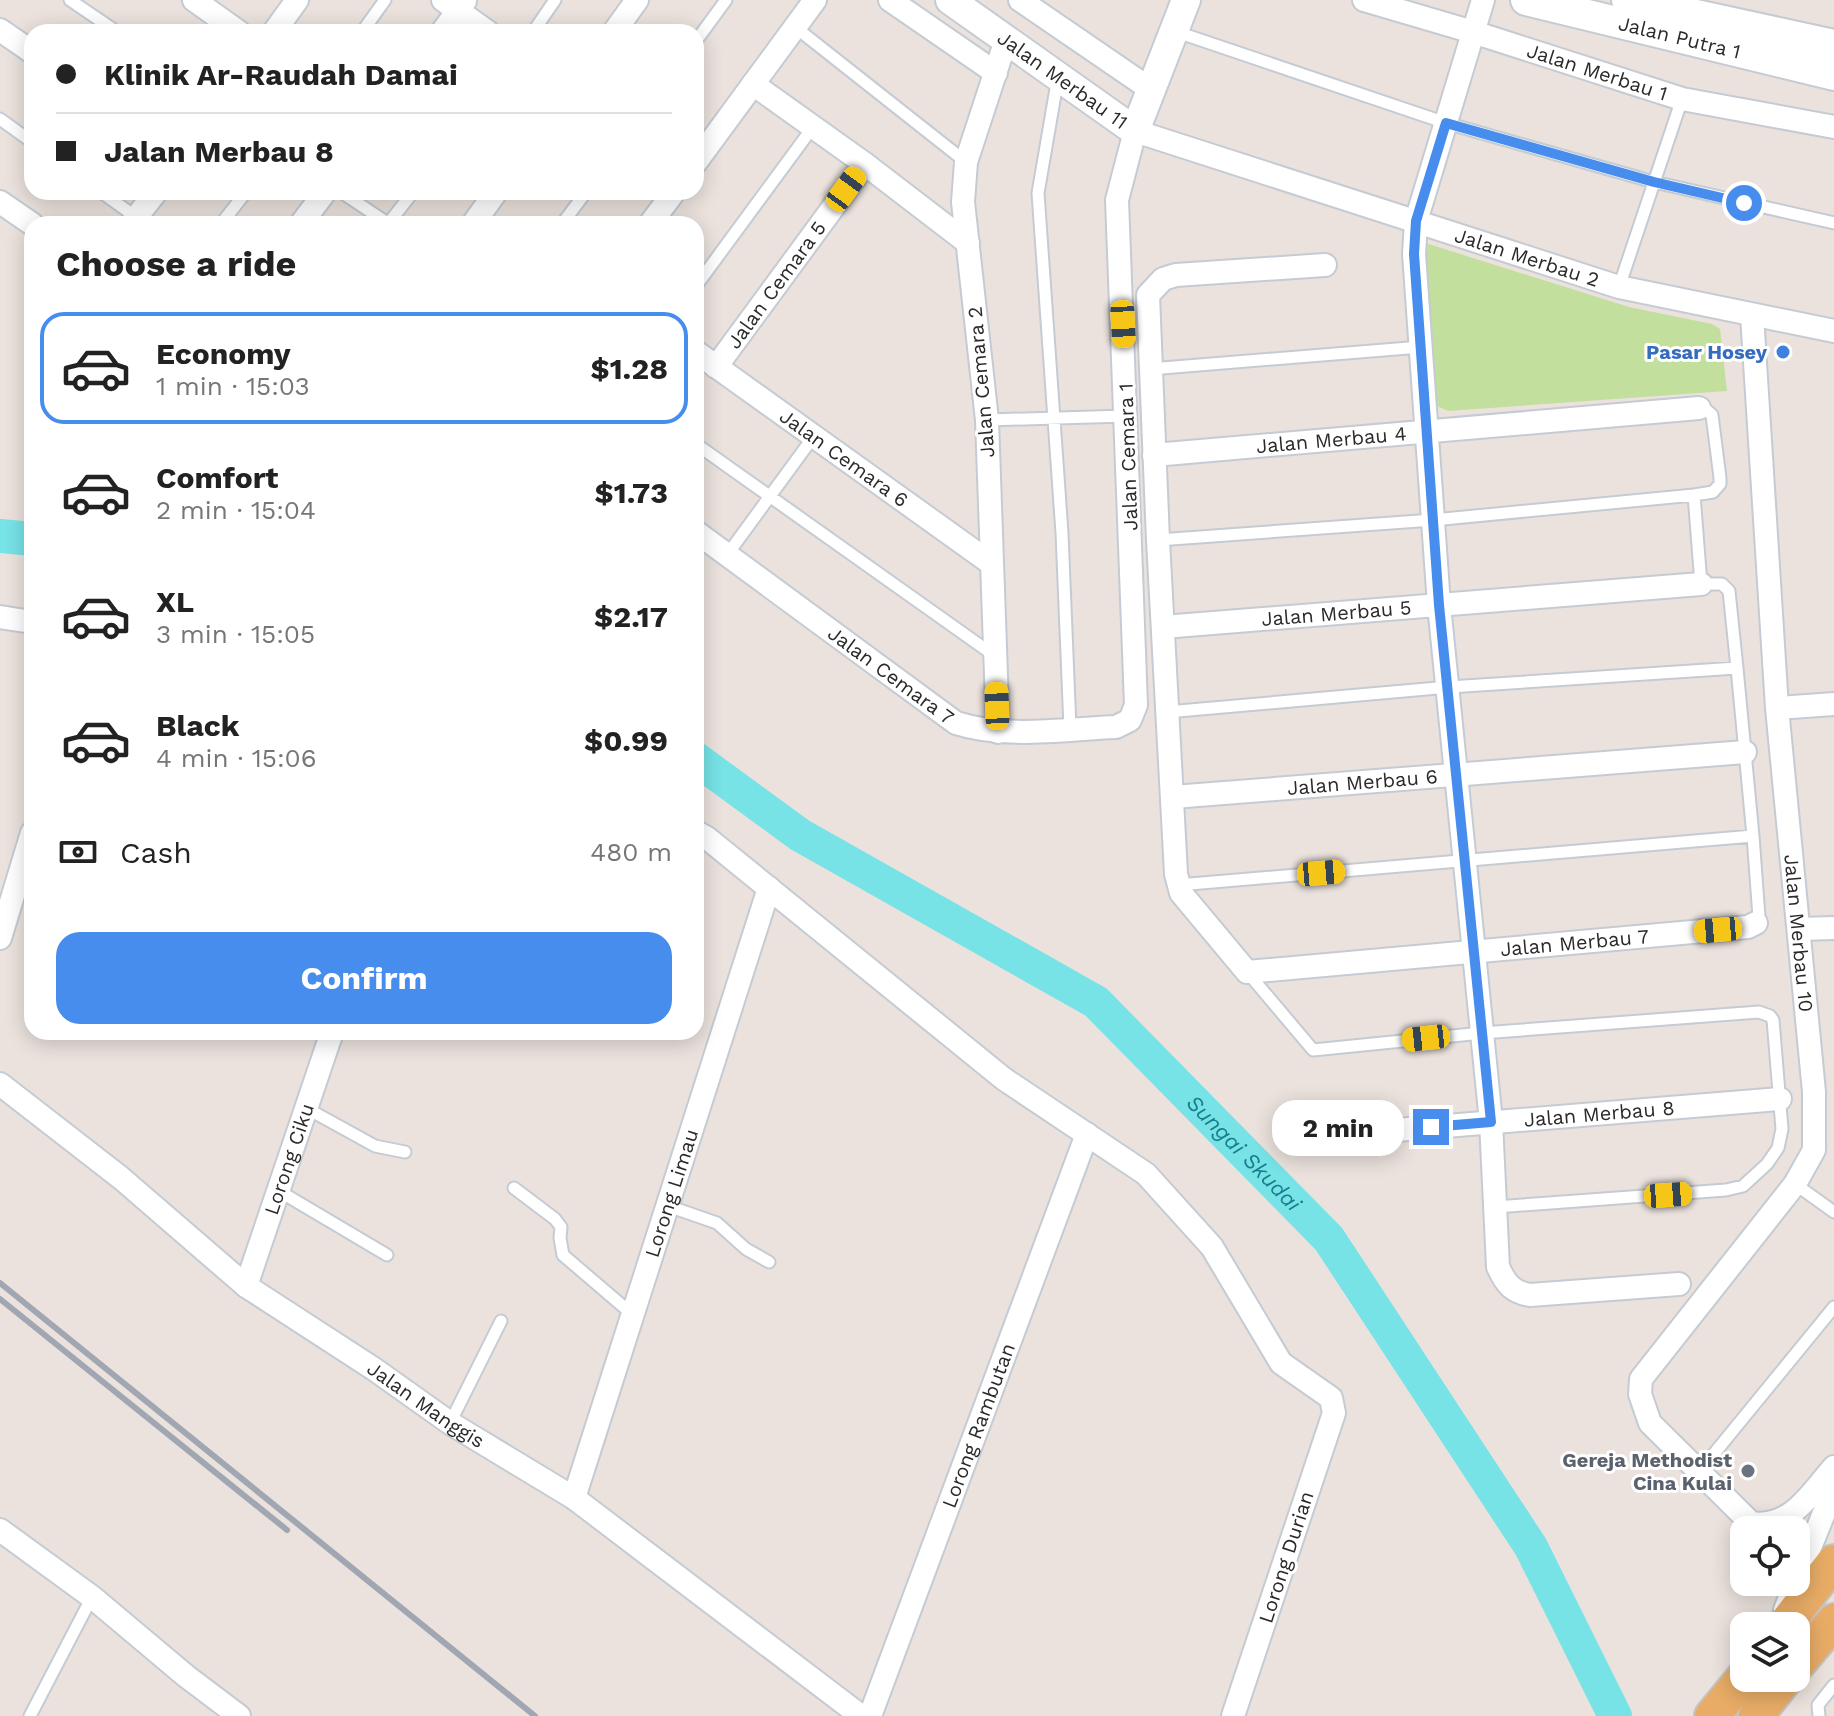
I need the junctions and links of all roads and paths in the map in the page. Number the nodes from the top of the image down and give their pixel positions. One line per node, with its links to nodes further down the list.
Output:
1 (70, 0): 18 (lane)
2 (194, 0): 19 (street)
3 (297, 0): 20 (street)
4 (385, 0): 21 (lane)
5 (555, 0): 24 (lane)
6 (637, 0): 25 (street)
7 (726, 0): 28 (lane)
8 (815, 0): 26 (street)
9 (890, 0): 33 (street)
10 (950, 0): 30 (street, Jalan Merbau 11)
11 (1020, 0): 37 (street)
12 (1364, 0): 29 (street, Jalan Merbau 1)
13 (1483, 0): 29 (street)
14 (1526, 0): 34 (main road, Jalan Putra 1)
15 (1627, 0): 31 (main road, Jalan Putra 1)
16 (456, 4): 22 (street); 23 (street)
17 (1178, 10): 37 (street); 40 (lane)
18 (105, 24)
19 (228, 24)
20 (280, 24)
21 (368, 24)
22 (446, 24)
23 (479, 24)
24 (538, 24)
25 (620, 24)
26 (795, 27): 36 (street); 46 (lane)
27 (0, 30): 32 (street)
28 (704, 30)
29 (1473, 32): 38 (street, Jalan Merbau 1); 40 (street)
30 (1006, 40): 33 (street, Jalan Cemara 2); 35 (street, Jalan Merbau 11)
31 (1834, 45)
32 (24, 46)
33 (996, 73): 46 (street, Jalan Cemara 2)
34 (1834, 75)
35 (1059, 77): 43 (street, Jalan Merbau 11); 73 (lane)
36 (753, 84): 41 (street); 45 (street)
37 (1150, 89): 43 (street)
38 (1682, 99): 42 (street, Jalan Merbau 1); 48 (lane)
39 (0, 119): 44 (lane)
40 (1446, 123): 48 (lane); 59 (street)
41 (813, 127): 47 (street); 63 (lane)
42 (1834, 127)
43 (1135, 131): 59 (street, Jalan Merbau 2); 72 (street, Jalan Cemara 1)
44 (24, 136)
45 (704, 151)
46 (966, 162): 61 (street, Jalan Cemara 2)
47 (865, 164): 61 (street); 69 (street, Jalan Cemara 5)
48 (1654, 182): 60 (lane); 64 (lane)
49 (110, 200): 54 (lane)
50 (149, 200): 55 (street)
51 (240, 200): 56 (lane)
52 (353, 200): 57 (lane)
53 (0, 202): 58 (street)
54 (128, 216)
55 (136, 216)
56 (227, 216)
57 (377, 216)
58 (24, 218)
59 (1416, 221): 64 (street, Jalan Merbau 2); 67 (street)
60 (1834, 223)
61 (968, 243): 74 (street, Jalan Cemara 2)
62 (1325, 265): 70 (street)
63 (704, 275)
64 (1619, 287): 65 (street, Jalan Merbau 2)
65 (1752, 315): 66 (street, Jalan Merbau 2); 95 (street, Jalan Merbau 10)
66 (1834, 331)
67 (1421, 347): 70 (lane); 75 (street)
68 (704, 358): 69 (street, Jalan Cemara 6)
69 (716, 367): 76 (street, Jalan Cemara 6)
70 (1150, 369): 78 (street)
71 (1699, 408): 75 (street, Jalan Merbau 4); 79 (lane)
72 (1127, 416): 73 (lane); 97 (street, Jalan Cemara 1)
73 (1056, 418): 74 (lane); 98 (lane)
74 (987, 420): 85 (street, Jalan Cemara 2)
75 (1427, 432): 78 (street, Jalan Merbau 4); 81 (street)
76 (814, 436): 80 (lane); 85 (street, Jalan Cemara 6)
77 (704, 450): 80 (lane)
78 (1154, 455): 83 (street)
79 (1694, 495): 81 (lane); 86 (lane)
80 (769, 497): 84 (lane); 91 (lane)
81 (1433, 520): 83 (lane); 87 (street)
82 (704, 538): 84 (street, Jalan Cemara 7)
83 (1158, 540): 90 (street)
84 (727, 555): 99 (street, Jalan Cemara 7)
85 (992, 564): 91 (street, Jalan Cemara 2)
86 (1701, 584): 87 (street, Jalan Merbau 5); 92 (lane)
87 (1439, 605): 90 (street, Jalan Merbau 5); 93 (street)
88 (0, 617): 89 (street)
89 (24, 621)
90 (1163, 627): 96 (street)
91 (995, 656): 99 (street, Jalan Cemara 2)
92 (1737, 668): 93 (lane); 100 (lane)
93 (1449, 687): 96 (lane); 101 (street)
94 (1834, 704): 95 (street)
95 (1777, 708): 111 (street, Jalan Merbau 10)
96 (1167, 712): 102 (street)
97 (1116, 727): 98 (street, Jalan Cemara 7)
98 (1070, 728): 99 (street, Jalan Cemara 7)
99 (998, 732)
100 (1745, 752): 101 (street, Jalan Merbau 6); 104 (lane)
101 (1457, 775): 102 (street, Jalan Merbau 6); 106 (street)
102 (1173, 797): 107 (street)
103 (704, 836): 108 (street)
104 (1753, 836): 106 (lane); 109 (lane)
105 (24, 859): 112 (street)
106 (1465, 860): 107 (lane); 113 (street)
107 (1177, 885): 114 (street)
108 (769, 888): 122 (street); 127 (street, Lorong Limau)
109 (1756, 923): 113 (street, Jalan Merbau 7)
110 (1834, 928): 111 (street)
111 (1800, 929): 124 (street, Jalan Merbau 10)
112 (0, 938)
113 (1475, 951): 114 (street, Jalan Merbau 7); 115 (street)
114 (1247, 972): 115 (lane)
115 (1482, 1033): 118 (lane); 120 (street)
116 (329, 1040): 119 (street, Lorong Ciku)
117 (0, 1084): 133 (street, Jalan Manggis)
118 (1780, 1099): 120 (street, Jalan Merbau 8); 128 (lane)
119 (306, 1108): 123 (lane); 126 (street, Lorong Ciku)
120 (1491, 1122): 121 (street, Jalan Merbau 8); 128 (street)
121 (1372, 1132)
122 (1087, 1134): 155 (street, Lorong Rambutan); 156 (street, Lorong Durian)
123 (405, 1152)
124 (1795, 1184): 129 (lane); 139 (street, Jalan Merbau 10)
125 (514, 1188): 135 (lane)
126 (279, 1191): 130 (lane); 133 (street, Lorong Ciku)
127 (668, 1206): 131 (lane); 135 (street, Lorong Limau)
128 (1495, 1207): 132 (street)
129 (1834, 1212)
130 (387, 1255)
131 (769, 1262)
132 (1679, 1284)
133 (246, 1286): 137 (street, Jalan Manggis)
134 (1834, 1307): 139 (lane)
135 (633, 1314): 141 (street, Lorong Limau)
136 (501, 1321): 137 (lane)
137 (450, 1423): 141 (street, Jalan Manggis)
138 (1834, 1467): 139 (street, Jalan Merbau 10)
139 (1698, 1473)
140 (1834, 1488): 145 (street)
141 (574, 1498): 154 (street, Jalan Manggis)
142 (0, 1530): 144 (street)
143 (1834, 1562): 146 (main road)
144 (92, 1597): 152 (lane); 153 (street)
145 (1786, 1612)
146 (1793, 1612)
147 (1834, 1621): 148 (main road)
148 (1810, 1649)
149 (1834, 1685): 159 (lane)
150 (1732, 1692): 157 (main road)
151 (1775, 1692): 158 (main road)
152 (30, 1716)
153 (239, 1716)
154 (861, 1716)
155 (870, 1716)
156 (1233, 1716)
157 (1712, 1716)
158 (1756, 1716)
159 (1819, 1716)

